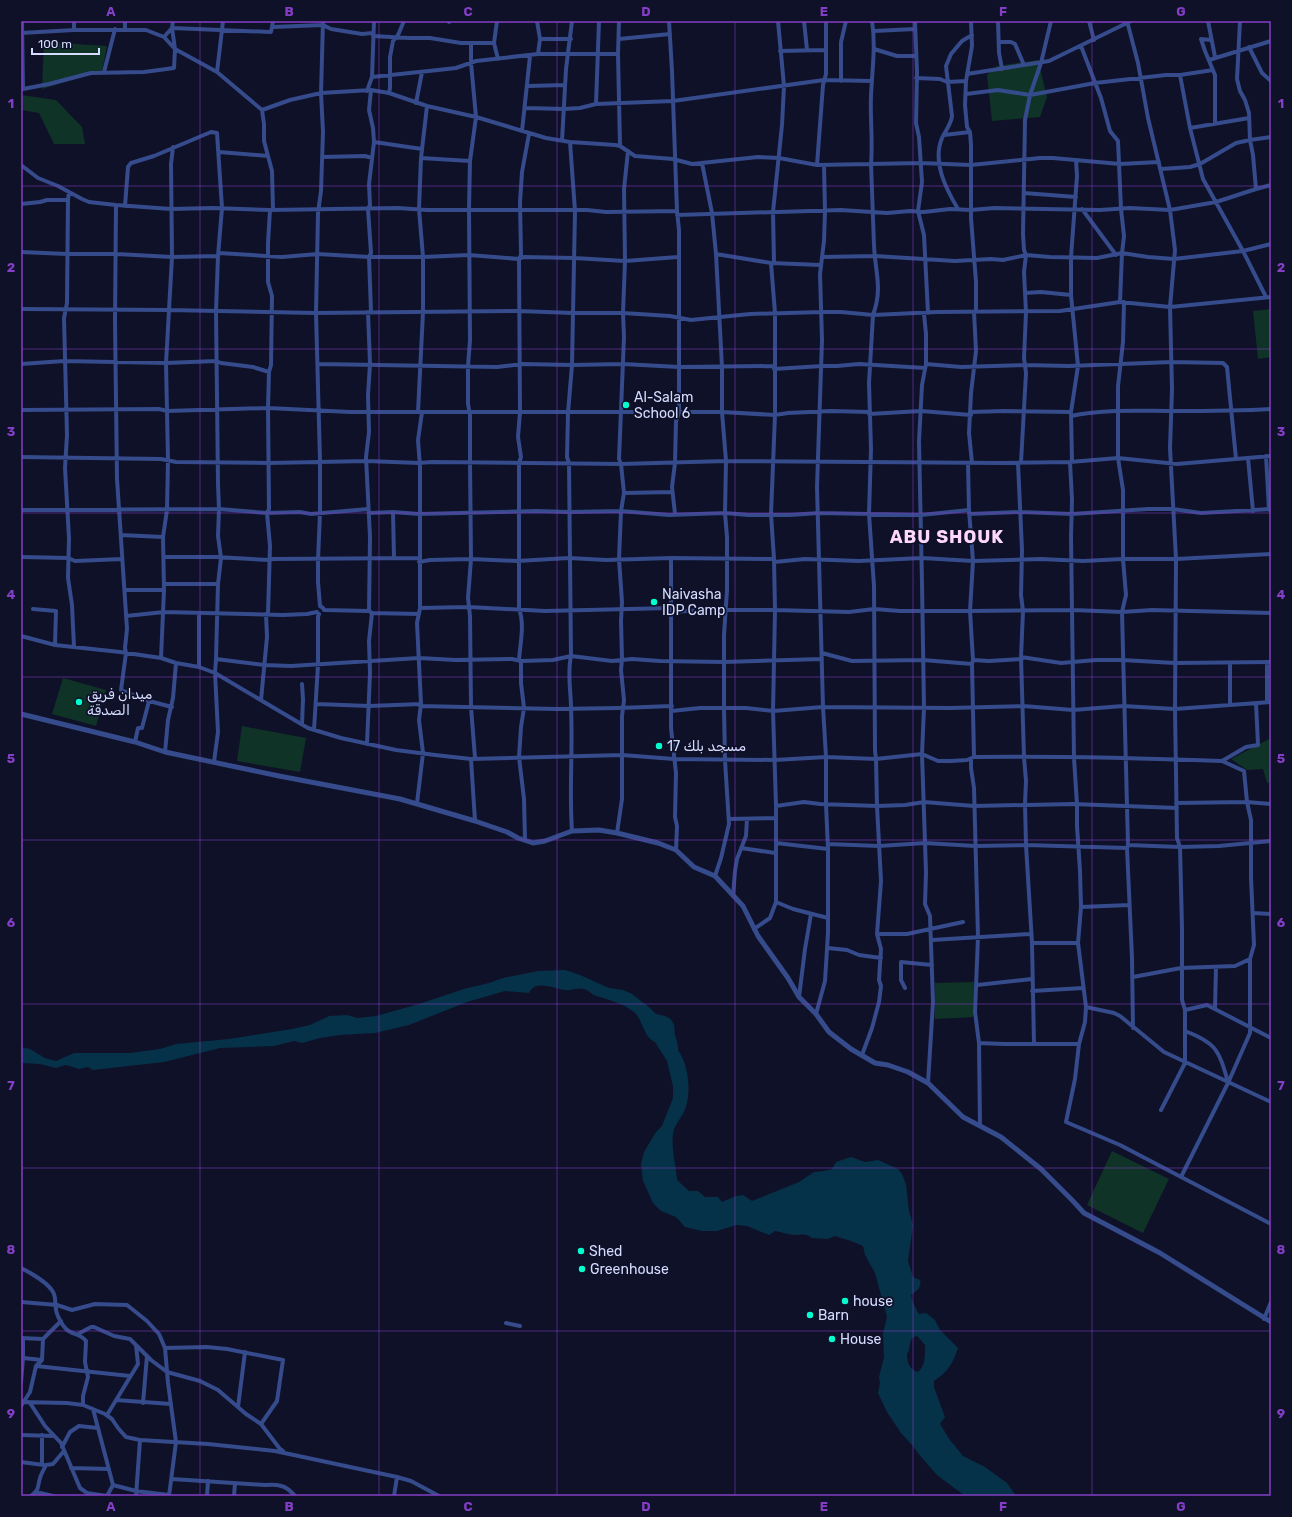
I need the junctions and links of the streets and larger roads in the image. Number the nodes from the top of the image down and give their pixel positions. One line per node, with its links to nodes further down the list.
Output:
1 (22, 21): 38 (street)
2 (74, 21): 35 (street)
3 (124, 21): 33 (street)
4 (173, 21): 31 (street)
5 (223, 21): 36 (street)
6 (274, 21): 30 (street)
7 (374, 21): 40 (street)
8 (404, 21): 43 (street)
9 (497, 21): 52 (street)
10 (537, 21): 44 (street)
11 (572, 21): 45 (street)
12 (599, 21): 63 (street)
13 (622, 21): 29 (street)
14 (669, 21): 39 (street)
15 (778, 21): 60 (street)
16 (804, 21): 57 (street)
17 (826, 21): 58 (street)
18 (846, 21): 85 (street)
19 (872, 21): 37 (street)
20 (915, 21): 34 (street)
21 (971, 21): 41 (street)
22 (998, 21): 50 (street)
23 (1051, 21): 70 (street)
24 (1088, 21): 47 (street)
25 (1208, 21): 48 (street)
26 (1240, 21): 59 (street)
27 (1128, 22): 47 (street); 83 (street)
28 (323, 23): 30 (street); 40 (street); 95 (street)
29 (619, 23): 46 (street)
30 (273, 27): 36 (street)
31 (172, 28): 36 (street); 42 (street); 55 (street)
32 (115, 29): 33 (street); 35 (street); 75 (street)
33 (125, 29): 42 (street)
34 (915, 29): 37 (street); 66 (street)
35 (74, 30): 38 (street)
36 (223, 30): 76 (street)
37 (874, 31): 56 (street)
38 (21, 33): 75 (street)
39 (670, 34): 46 (street); 99 (street)
40 (373, 35): 43 (street); 81 (street)
41 (972, 35): 79 (street); 89 (street)
42 (164, 37): 55 (street)
43 (395, 37): 51 (street); 78 (street)
44 (540, 39): 45 (street); 62 (street)
45 (571, 39): 61 (street)
46 (618, 39): 64 (street)
47 (1094, 40): 53 (street)
48 (1211, 40): 67 (street); 69 (street)
49 (1271, 41): 54 (street)
50 (999, 42): 72 (street); 73 (street)
51 (471, 43): 52 (street); 71 (street)
52 (494, 43): 68 (street)
53 (1082, 46): 70 (street); 90 (street)
54 (1248, 47): 59 (street); 88 (street)
55 (175, 49): 75 (street); 76 (street)
56 (874, 49): 66 (street); 86 (street)
57 (807, 50): 58 (street); 60 (street)
58 (825, 50): 84 (street)
59 (1238, 50): 67 (street); 108 (street)
60 (780, 51): 93 (street)
61 (568, 53): 62 (street); 63 (street); 91 (street)
62 (538, 54): 65 (street)
63 (599, 54): 64 (street); 101 (street)
64 (618, 54): 102 (street)
65 (530, 56): 68 (street); 92 (street)
66 (916, 56): 82 (street)
67 (1215, 57): 69 (street)
68 (498, 60): 71 (street)
69 (1208, 60): 74 (street)
70 (1041, 62): 72 (street); 98 (street)
71 (471, 63): 77 (street); 107 (street)
72 (1024, 65): 73 (street)
73 (1002, 68): 79 (street)
74 (1213, 70): 80 (street); 109 (street)
75 (104, 72)
76 (217, 72): 106 (street)
77 (422, 72): 78 (street); 100 (street)
78 (390, 74): 81 (street); 96 (street)
79 (967, 74): 87 (street)
80 (1180, 75): 83 (street); 110 (street)
81 (372, 76): 94 (street)
82 (916, 78): 89 (street); 136 (street)
83 (1140, 78): 90 (street); 134 (street)
84 (824, 80): 85 (street); 93 (street); 141 (street)
85 (841, 81): 86 (street)
86 (872, 81): 138 (street)
87 (966, 81): 89 (street); 97 (street)
88 (1271, 81)
89 (947, 82): 114 (street)
90 (1095, 83): 98 (street); 139 (street)
91 (565, 85): 92 (street); 105 (street)
92 (528, 86): 104 (street)
93 (784, 86): 99 (street); 129 (street)
94 (369, 90): 95 (street); 96 (street); 118 (street)
95 (321, 93): 106 (street); 126 (street)
96 (389, 93): 100 (street)
97 (966, 94): 98 (street); 112 (street)
98 (1030, 94): 130 (street)
99 (673, 101): 102 (street); 131 (street)
100 (416, 103): 103 (street)
101 (596, 104): 102 (street); 105 (street)
102 (618, 104): 120 (street)
103 (427, 106): 107 (street); 122 (street)
104 (526, 108): 105 (street); 111 (street)
105 (564, 109): 116 (street)
106 (262, 110): 125 (street)
107 (476, 117): 111 (street); 133 (street)
108 (1249, 118): 109 (street); 117 (street)
109 (1215, 124): 110 (street)
110 (1190, 128): 140 (street)
111 (522, 131): 113 (street)
112 (970, 132): 114 (street); 143 (street)
113 (529, 134): 116 (street); 168 (street)
114 (944, 135): 137 (street)
115 (1271, 137): 117 (street)
116 (562, 140): 119 (street)
117 (1250, 140): 140 (street); 147 (street)
118 (374, 142): 122 (street); 127 (street)
119 (570, 142): 120 (street); 171 (street)
120 (620, 146): 123 (street)
121 (173, 147): 124 (street); 155 (street); 158 (street)
122 (422, 149): 128 (street)
123 (628, 151): 131 (street); 174 (street)
124 (219, 152): 125 (street); 156 (street)
125 (268, 156): 167 (street)
126 (322, 156): 127 (street); 157 (street)
127 (372, 158): 159 (street)
128 (420, 158): 133 (street); 160 (street)
129 (779, 158): 135 (street); 141 (street); 175 (street)
130 (1024, 159): 132 (street); 143 (street); 149 (street)
131 (676, 160): 135 (street); 177 (street)
132 (1076, 160): 139 (street); 150 (street)
133 (470, 161): 161 (street)
134 (1159, 162): 139 (street); 145 (street)
135 (702, 163): 178 (street)
136 (921, 163): 137 (street); 138 (street); 173 (street)
137 (939, 163): 143 (street); 162 (street)
138 (871, 164): 142 (street); 172 (street)
139 (1120, 164): 166 (street)
140 (1200, 164): 145 (street); 152 (street)
141 (817, 165): 142 (street)
142 (824, 165): 176 (street)
143 (971, 165): 169 (street)
144 (21, 166): 148 (street)
145 (1161, 169): 170 (street)
146 (1271, 185): 147 (street)
147 (1256, 188): 152 (street)
148 (69, 192): 151 (street); 154 (street)
149 (1024, 193): 150 (street); 163 (street)
150 (1076, 197): 164 (street)
151 (68, 200): 153 (street); 182 (street)
152 (1216, 202): 170 (street); 180 (street)
153 (21, 204)
154 (116, 205): 155 (street); 183 (street)
155 (124, 206): 158 (street)
156 (222, 208): 158 (street); 167 (street); 184 (street)
157 (320, 208): 159 (street); 167 (street); 185 (street)
158 (171, 209): 193 (street)
159 (368, 209): 160 (street); 194 (street)
160 (419, 209): 161 (street); 195 (street)
161 (469, 209): 168 (street); 188 (street)
162 (958, 209): 169 (street); 173 (street)
163 (1023, 209): 164 (street); 169 (street); 189 (street)
164 (1076, 209): 165 (street); 197 (street)
165 (1082, 209): 166 (street); 190 (street)
166 (1121, 209): 170 (street); 187 (street)
167 (272, 210): 191 (street)
168 (520, 210): 171 (street); 200 (street)
169 (971, 210): 203 (street)
170 (1170, 210): 202 (street)
171 (575, 211): 174 (street); 198 (street)
172 (874, 211): 173 (street); 176 (street); 192 (street)
173 (918, 211): 201 (street)
174 (624, 212): 177 (street); 204 (street)
175 (773, 212): 176 (street); 178 (street); 205 (street)
176 (825, 212): 196 (street)
177 (677, 213): 178 (street); 199 (street)
178 (712, 214): 186 (street)
179 (1271, 244): 180 (street)
180 (1243, 251): 202 (street); 209 (street)
181 (21, 252): 182 (street)
182 (67, 254): 183 (street); 216 (street)
183 (117, 254): 193 (street); 214 (street)
184 (218, 254): 191 (street); 193 (street); 218 (street)
185 (318, 254): 191 (street); 194 (street); 227 (street)
186 (716, 254): 205 (street); 234 (street)
187 (1122, 254): 190 (street); 202 (street); 211 (street)
188 (469, 255): 195 (street); 200 (street); 223 (street)
189 (1026, 255): 197 (street); 203 (street); 207 (street)
190 (1116, 255): 197 (street)
191 (268, 256): 220 (street)
192 (875, 256): 196 (street); 201 (street); 232 (street)
193 (172, 257): 217 (street)
194 (369, 257): 195 (street); 221 (street)
195 (423, 257): 222 (street)
196 (822, 257): 206 (street)
197 (1071, 257): 208 (street)
198 (574, 258): 200 (street); 204 (street); 228 (street)
199 (678, 258): 204 (street); 233 (street)
200 (519, 259): 219 (street)
201 (925, 259): 203 (street); 231 (street)
202 (1174, 259): 212 (street)
203 (975, 260): 225 (street)
204 (625, 261): 229 (street)
205 (772, 263): 206 (street); 230 (street)
206 (821, 265): 224 (street)
207 (1025, 293): 208 (street); 226 (street)
208 (1071, 295): 215 (street)
209 (1266, 297): 210 (street); 212 (street)
210 (1271, 297)
211 (1122, 302): 212 (street); 215 (street); 240 (street)
212 (1170, 307): 238 (street)
213 (21, 309): 216 (street)
214 (116, 309): 216 (street); 217 (street); 237 (street)
215 (1073, 309): 226 (street); 253 (street)
216 (65, 310): 235 (street)
217 (168, 310): 218 (street); 239 (street)
218 (216, 311): 220 (street); 236 (street)
219 (518, 311): 223 (street); 228 (street); 250 (street)
220 (272, 312): 227 (street); 258 (street)
221 (369, 312): 222 (street); 227 (street); 243 (street)
222 (423, 312): 223 (street); 248 (street)
223 (469, 312): 249 (street)
224 (822, 312): 230 (street); 232 (street); 251 (street)
225 (975, 312): 226 (street); 231 (street); 256 (street)
226 (1026, 312): 247 (street)
227 (316, 313): 242 (street)
228 (573, 313): 229 (street); 245 (street)
229 (623, 313): 233 (street); 244 (street)
230 (775, 313): 234 (street); 257 (street)
231 (926, 313): 232 (street); 252 (street)
232 (873, 315): 246 (street)
233 (678, 318): 234 (street); 254 (street)
234 (719, 318): 255 (street)
235 (64, 361): 237 (street); 241 (street); 263 (street)
236 (216, 361): 239 (street); 258 (street); 260 (street)
237 (117, 362): 239 (street); 264 (street)
238 (1172, 362): 240 (street); 271 (street); 272 (street)
239 (166, 363): 267 (street)
240 (1120, 363): 253 (street); 266 (street)
241 (21, 364)
242 (318, 364): 243 (street); 265 (street)
243 (370, 364): 248 (street); 273 (street)
244 (623, 364): 245 (street); 254 (street); 276 (street)
245 (572, 365): 250 (street); 279 (street)
246 (870, 365): 251 (street); 252 (street); 281 (street)
247 (1026, 365): 253 (street); 256 (street); 278 (street)
248 (420, 366): 249 (street); 274 (street)
249 (468, 366): 250 (street); 268 (street)
250 (518, 366): 275 (street)
251 (822, 366): 257 (street); 269 (street)
252 (925, 366): 256 (street); 270 (street)
253 (1078, 366): 283 (street)
254 (679, 367): 255 (street); 280 (street)
255 (722, 367): 257 (street); 277 (street)
256 (974, 367): 282 (street)
257 (774, 368): 284 (street)
258 (269, 372): 259 (street)
259 (268, 408): 260 (street); 265 (street); 301 (street)
260 (217, 409): 267 (street); 296 (street)
261 (1271, 409): 272 (street)
262 (21, 410): 263 (street)
263 (66, 410): 264 (street); 287 (street)
264 (116, 410): 267 (street); 290 (street)
265 (319, 410): 273 (street); 293 (street)
266 (1118, 410): 271 (street); 283 (street); 288 (street)
267 (167, 411): 292 (street)
268 (469, 411): 274 (street); 275 (street); 297 (street)
269 (820, 411): 281 (street); 284 (street); 305 (street)
270 (921, 411): 281 (street); 282 (street); 307 (street)
271 (1170, 411): 272 (street); 309 (street)
272 (1232, 411): 291 (street)
273 (369, 412): 274 (street); 294 (street)
274 (420, 412): 302 (street)
275 (520, 412): 279 (street); 303 (street)
276 (620, 412): 279 (street); 280 (street); 311 (street)
277 (722, 412): 280 (street); 284 (street); 295 (street)
278 (1023, 412): 282 (street); 283 (street); 299 (street)
279 (568, 413): 310 (street)
280 (679, 413): 304 (street)
281 (869, 413): 306 (street)
282 (971, 414): 308 (street)
283 (1071, 414): 300 (street)
284 (775, 415): 298 (street)
285 (1269, 456): 289 (street); 320 (street)
286 (21, 457): 287 (street)
287 (65, 457): 290 (street); 317 (street)
288 (1118, 458): 300 (street); 309 (street); 323 (street)
289 (1248, 458): 291 (street); 324 (street)
290 (118, 459): 292 (street); 318 (street)
291 (1236, 459): 309 (street)
292 (168, 460): 296 (street); 319 (street)
293 (320, 461): 294 (street); 301 (street); 334 (street)
294 (367, 461): 302 (street); 321 (street)
295 (726, 461): 298 (street); 304 (street); 332 (street)
296 (218, 462): 301 (street); 314 (street)
297 (470, 462): 302 (street); 303 (street); 331 (street)
298 (774, 462): 305 (street); 337 (street)
299 (1019, 462): 300 (street); 308 (street); 329 (street)
300 (1071, 462): 339 (street)
301 (269, 463): 330 (street)
302 (419, 463): 335 (street)
303 (519, 463): 310 (street); 326 (street)
304 (675, 463): 311 (street); 312 (street)
305 (818, 463): 306 (street); 333 (street)
306 (870, 463): 307 (street); 338 (street)
307 (919, 463): 308 (street); 340 (street)
308 (970, 463): 328 (street)
309 (1170, 463): 315 (street)
310 (569, 464): 311 (street); 327 (street)
311 (621, 464): 313 (street)
312 (672, 492): 313 (street); 336 (street)
313 (624, 493): 322 (street)
314 (219, 509): 319 (street); 330 (street); 347 (street)
315 (1173, 509): 323 (street); 324 (street); 359 (street)
316 (21, 510): 317 (street)
317 (68, 510): 318 (street); 346 (street)
318 (119, 510): 319 (street); 341 (street)
319 (167, 510): 342 (street)
320 (1270, 510): 324 (street)
321 (369, 511): 325 (street); 334 (street); 348 (street)
322 (620, 511): 327 (street); 336 (street); 355 (street)
323 (1122, 511): 339 (street); 358 (street)
324 (1253, 511)
325 (393, 512): 335 (street); 349 (street)
326 (519, 512): 327 (street); 331 (street); 365 (street)
327 (569, 512): 350 (street)
328 (969, 512): 329 (street); 340 (street); 367 (street)
329 (1021, 512): 339 (street); 364 (street)
330 (267, 513): 334 (street); 360 (street)
331 (470, 513): 335 (street); 354 (street)
332 (725, 513): 336 (street); 337 (street); 356 (street)
333 (819, 513): 337 (street); 338 (street); 357 (street)
334 (320, 514): 361 (street)
335 (419, 514): 362 (street)
336 (675, 514)
337 (771, 514): 366 (street)
338 (869, 514): 340 (street); 363 (street)
339 (1072, 514): 368 (street)
340 (921, 515): 352 (street)
341 (121, 535): 342 (street); 353 (street)
342 (163, 537): 345 (street)
343 (1271, 554): 359 (street)
344 (21, 557): 346 (street)
345 (164, 557): 347 (street); 369 (street)
346 (68, 558): 353 (street); 403 (street)
347 (221, 558): 360 (street); 370 (street)
348 (370, 558): 349 (street); 361 (street); 390 (street)
349 (394, 558): 362 (street)
350 (569, 558): 355 (street); 365 (street); 380 (street)
351 (671, 558): 355 (street); 356 (street); 382 (street)
352 (922, 558): 363 (street); 367 (street); 385 (street)
353 (122, 559): 371 (street)
354 (471, 559): 362 (street); 365 (street); 375 (street)
355 (619, 559): 381 (street)
356 (726, 559): 366 (street); 383 (street)
357 (820, 559): 363 (street); 366 (street); 387 (street)
358 (1124, 559): 359 (street); 368 (street); 392 (street)
359 (1176, 559): 393 (street)
360 (269, 560): 361 (street); 398 (street)
361 (318, 560): 373 (street)
362 (419, 560): 374 (street)
363 (872, 560): 378 (street)
364 (1021, 560): 367 (street); 368 (street); 388 (street)
365 (520, 561): 377 (street)
366 (774, 561): 384 (street)
367 (973, 561): 391 (street)
368 (1071, 561): 386 (street)
369 (164, 584): 370 (street); 372 (street)
370 (218, 584): 395 (street)
371 (125, 590): 372 (street); 400 (street)
372 (164, 590): 389 (street)
373 (320, 606): 379 (street); 396 (street)
374 (420, 608): 375 (street); 399 (street)
375 (469, 608): 377 (street); 413 (street)
376 (33, 609): 402 (street)
377 (519, 609): 380 (street); 414 (street)
378 (874, 609): 385 (street); 387 (street); 415 (street)
379 (324, 610): 390 (street); 396 (street)
380 (570, 610): 381 (street); 406 (street)
381 (621, 610): 382 (street); 411 (street)
382 (671, 610): 383 (street); 419 (street)
383 (725, 610): 384 (street); 421 (street)
384 (775, 610): 387 (street); 420 (street)
385 (922, 610): 391 (street); 416 (street)
386 (1073, 610): 388 (street); 392 (street); 423 (street)
387 (821, 611): 405 (street)
388 (1023, 611): 391 (street); 409 (street)
389 (164, 612): 394 (street); 400 (street); 407 (street)
390 (370, 612): 399 (street); 418 (street)
391 (970, 612): 422 (street)
392 (1122, 612): 393 (street); 417 (street)
393 (1176, 612): 397 (street); 426 (street)
394 (199, 613): 395 (street); 430 (street)
395 (218, 613): 398 (street); 410 (street)
396 (318, 613): 398 (street); 429 (street)
397 (1271, 613)
398 (267, 614): 428 (street)
399 (419, 614): 408 (street)
400 (126, 616): 404 (street)
401 (21, 636): 402 (street)
402 (55, 645): 403 (street)
403 (74, 647): 404 (street)
404 (126, 653): 407 (street); 434 (street)
405 (822, 653): 412 (street); 415 (street)
406 (571, 656): 411 (street); 414 (street); 449 (street)
407 (161, 658): 425 (street)
408 (419, 658): 413 (street); 418 (street); 439 (street)
409 (1022, 658): 422 (street); 423 (street); 441 (street)
410 (216, 659): 428 (street); 431 (street)
411 (622, 659): 419 (street); 450 (street)
412 (822, 659): 420 (street); 445 (street)
413 (470, 660): 414 (street); 444 (street)
414 (520, 660): 448 (street)
415 (874, 660): 416 (street); 446 (street)
416 (923, 660): 422 (street); 452 (street)
417 (1122, 660): 423 (street); 426 (street); 442 (street)
418 (370, 661): 429 (street); 440 (street)
419 (672, 661): 421 (street); 453 (street)
420 (774, 661): 421 (street); 456 (street)
421 (724, 662): 451 (street)
422 (972, 662): 447 (street)
423 (1072, 662): 455 (street)
424 (1269, 662): 427 (street); 435 (street)
425 (176, 663): 430 (street); 443 (street)
426 (1175, 663): 427 (street); 454 (street)
427 (1230, 663): 438 (street)
428 (264, 665): 429 (street); 433 (street)
429 (318, 665): 437 (street)
430 (199, 667): 431 (street)
431 (215, 673): 433 (street); 480 (street)
432 (302, 684): 458 (street)
433 (261, 700): 458 (street)
434 (149, 701): 443 (street); 460 (street)
435 (1269, 702): 436 (street)
436 (1256, 703): 438 (street); 479 (street)
437 (316, 704): 440 (street); 459 (street)
438 (1230, 704): 454 (street)
439 (420, 705): 440 (street); 444 (street); 463 (street)
440 (369, 706): 461 (street)
441 (1023, 706): 447 (street); 455 (street); 469 (street)
442 (1123, 706): 454 (street); 455 (street); 470 (street)
443 (172, 707): 462 (street)
444 (471, 707): 448 (street); 474 (street)
445 (823, 707): 446 (street); 456 (street); 468 (street)
446 (875, 707): 452 (street); 475 (street)
447 (973, 707): 452 (street); 472 (street)
448 (524, 708): 449 (street); 466 (street)
449 (571, 708): 450 (street); 467 (street)
450 (624, 708): 453 (street); 465 (street)
451 (724, 708): 453 (street); 456 (street); 477 (street)
452 (924, 708): 464 (street)
453 (672, 709): 471 (street)
454 (1175, 709): 476 (street)
455 (1073, 710): 473 (street)
456 (773, 711): 478 (street)
457 (21, 714): 460 (street)
458 (302, 724): 459 (street)
459 (314, 730): 461 (street)
460 (135, 742): 462 (street)
461 (367, 744): 463 (street)
462 (165, 752): 480 (street)
463 (423, 753): 474 (street); 483 (street)
464 (922, 754): 472 (street); 475 (street); 481 (street)
465 (622, 756): 467 (street); 471 (street); 499 (street)
466 (519, 757): 467 (street); 474 (street); 500 (street)
467 (571, 757): 498 (street)
468 (826, 757): 475 (street); 478 (street); 485 (street)
469 (1024, 757): 472 (street); 473 (street); 486 (street)
470 (1126, 757): 473 (street); 476 (street); 492 (street)
471 (674, 758): 477 (street); 513 (street)
472 (973, 758): 491 (street)
473 (1074, 758): 488 (street)
474 (473, 759): 497 (street)
475 (876, 759): 490 (street)
476 (1176, 759): 479 (street); 484 (street)
477 (725, 760): 478 (street); 495 (street)
478 (775, 760): 489 (street)
479 (1222, 761): 482 (street)
480 (214, 762): 483 (street)
481 (924, 802): 490 (street); 491 (street); 504 (street)
482 (1247, 802): 484 (street); 487 (street); 502 (street)
483 (417, 803): 497 (street)
484 (1176, 803): 493 (street)
485 (826, 804): 489 (street); 490 (street); 505 (street)
486 (1025, 804): 488 (street); 491 (street); 508 (street)
487 (1271, 804)
488 (1077, 805): 492 (street); 510 (street)
489 (776, 806): 494 (street)
490 (877, 806): 506 (street)
491 (974, 806): 507 (street)
492 (1126, 807): 493 (street); 509 (street)
493 (1177, 808): 511 (street)
494 (776, 818): 496 (street); 503 (street)
495 (729, 819): 496 (street); 515 (street)
496 (747, 819): 512 (street)
497 (475, 821): 500 (street)
498 (572, 831): 499 (street); 500 (street)
499 (617, 833): 513 (street)
500 (525, 840)
501 (1271, 841): 502 (street)
502 (1251, 842): 511 (street); 520 (street)
503 (776, 843): 505 (street); 514 (street)
504 (924, 843): 506 (street); 507 (street); 526 (street)
505 (828, 846): 506 (street); 523 (street)
506 (879, 846): 527 (street)
507 (976, 846): 508 (street); 529 (street)
508 (1026, 846): 510 (street); 528 (street)
509 (1127, 846): 510 (street); 511 (street); 518 (street)
510 (1078, 847): 519 (street)
511 (1180, 847): 538 (street)
512 (741, 848): 514 (street); 516 (street)
513 (676, 850): 515 (street)
514 (775, 853): 517 (street)
515 (715, 876): 516 (street)
516 (733, 896): 525 (street)
517 (776, 902): 521 (street); 525 (street)
518 (1130, 905): 519 (street); 539 (street)
519 (1081, 907): 532 (street)
520 (1253, 913): 522 (street); 535 (street)
521 (811, 914): 523 (street); 545 (street)
522 (1271, 914)
523 (828, 918): 533 (street)
524 (963, 922): 526 (street)
525 (754, 929): 545 (street)
526 (931, 929): 527 (street); 530 (street)
527 (877, 934): 534 (street)
528 (1030, 934): 529 (street); 531 (street)
529 (978, 937): 530 (street); 541 (street)
530 (932, 940): 536 (street)
531 (1032, 943): 532 (street); 540 (street)
532 (1078, 943): 543 (street)
533 (828, 948): 534 (street); 549 (street)
534 (881, 958): 557 (street)
535 (1250, 959): 537 (street); 550 (street)
536 (932, 965): 542 (street); 559 (street)
537 (1216, 967): 538 (street); 547 (street)
538 (1181, 968): 539 (street); 548 (street)
539 (1133, 977): 551 (street)
540 (1032, 979): 541 (street); 544 (street)
541 (977, 985): 554 (street)
542 (905, 988)
543 (1083, 988): 544 (street); 546 (street)
544 (1032, 991): 555 (street)
545 (799, 997): 549 (street)
546 (1086, 1007): 551 (street); 556 (street)
547 (1215, 1008): 548 (street); 550 (street)
548 (1185, 1010): 552 (street)
549 (816, 1014): 557 (street)
550 (1249, 1027): 553 (street); 560 (street)
551 (1133, 1028): 558 (street)
552 (1185, 1031): 558 (street); 560 (street)
553 (1271, 1038)
554 (978, 1043): 555 (street); 563 (street)
555 (1034, 1044): 556 (street)
556 (1079, 1044): 564 (street)
557 (862, 1055): 559 (street)
558 (1185, 1063): 560 (street); 562 (street)
559 (928, 1083): 563 (street)
560 (1228, 1083): 561 (street); 564 (street)
561 (1271, 1102)
562 (1161, 1110)
563 (980, 1126): 570 (street)
564 (1181, 1178): 565 (street)
565 (1271, 1224)
566 (21, 1268): 569 (street)
567 (21, 1302): 569 (street)
568 (1271, 1302): 570 (street)
569 (57, 1304): 571 (street); 579 (street)
570 (1264, 1318): 572 (street)
571 (61, 1321): 575 (street); 577 (street)
572 (1271, 1322)
573 (506, 1323): 574 (street)
574 (520, 1326)
575 (78, 1334): 578 (street); 585 (street)
576 (22, 1338): 577 (street); 582 (street)
577 (43, 1339): 583 (street)
578 (136, 1345): 581 (street); 587 (street)
579 (165, 1348): 580 (street); 586 (street)
580 (244, 1352): 595 (street); 598 (street)
581 (147, 1356): 586 (street); 592 (street)
582 (23, 1358): 583 (street); 588 (street)
583 (42, 1360): 584 (street)
584 (36, 1366): 585 (street); 590 (street)
585 (88, 1372): 587 (street); 594 (street)
586 (167, 1372): 593 (street); 595 (street)
587 (130, 1376): 589 (street)
588 (21, 1382)
589 (116, 1400): 592 (street); 597 (street)
590 (22, 1403): 591 (street)
591 (30, 1403): 594 (street); 602 (street)
592 (143, 1403): 593 (street)
593 (171, 1404): 604 (street)
594 (83, 1405): 596 (street)
595 (238, 1407): 598 (street)
596 (93, 1409): 597 (street); 599 (street)
597 (107, 1415): 603 (street)
598 (261, 1424): 606 (street)
599 (98, 1428): 605 (street); 610 (street)
600 (21, 1435): 601 (street)
601 (42, 1435): 602 (street); 608 (street)
602 (54, 1436): 605 (street)
603 (140, 1440): 604 (street); 616 (street)
604 (176, 1442): 606 (street); 612 (street)
605 (63, 1449): 608 (street); 609 (street)
606 (293, 1454): 611 (street)
607 (21, 1462): 608 (street)
608 (44, 1465): 617 (street)
609 (71, 1468): 610 (street); 618 (street)
610 (109, 1469): 615 (street)
611 (397, 1477): 626 (street); 627 (street)
612 (172, 1479): 613 (street); 619 (street)
613 (208, 1481): 614 (street); 623 (street)
614 (236, 1483): 624 (street); 625 (street)
615 (113, 1485): 616 (street); 618 (street)
616 (136, 1491): 619 (street); 622 (street)
617 (36, 1492): 620 (street); 621 (street)
618 (85, 1495)
619 (169, 1495)
620 (30, 1496)
621 (53, 1496)
622 (136, 1496)
623 (207, 1496)
624 (234, 1496)
625 (295, 1496)
626 (394, 1496)
627 (439, 1496)

